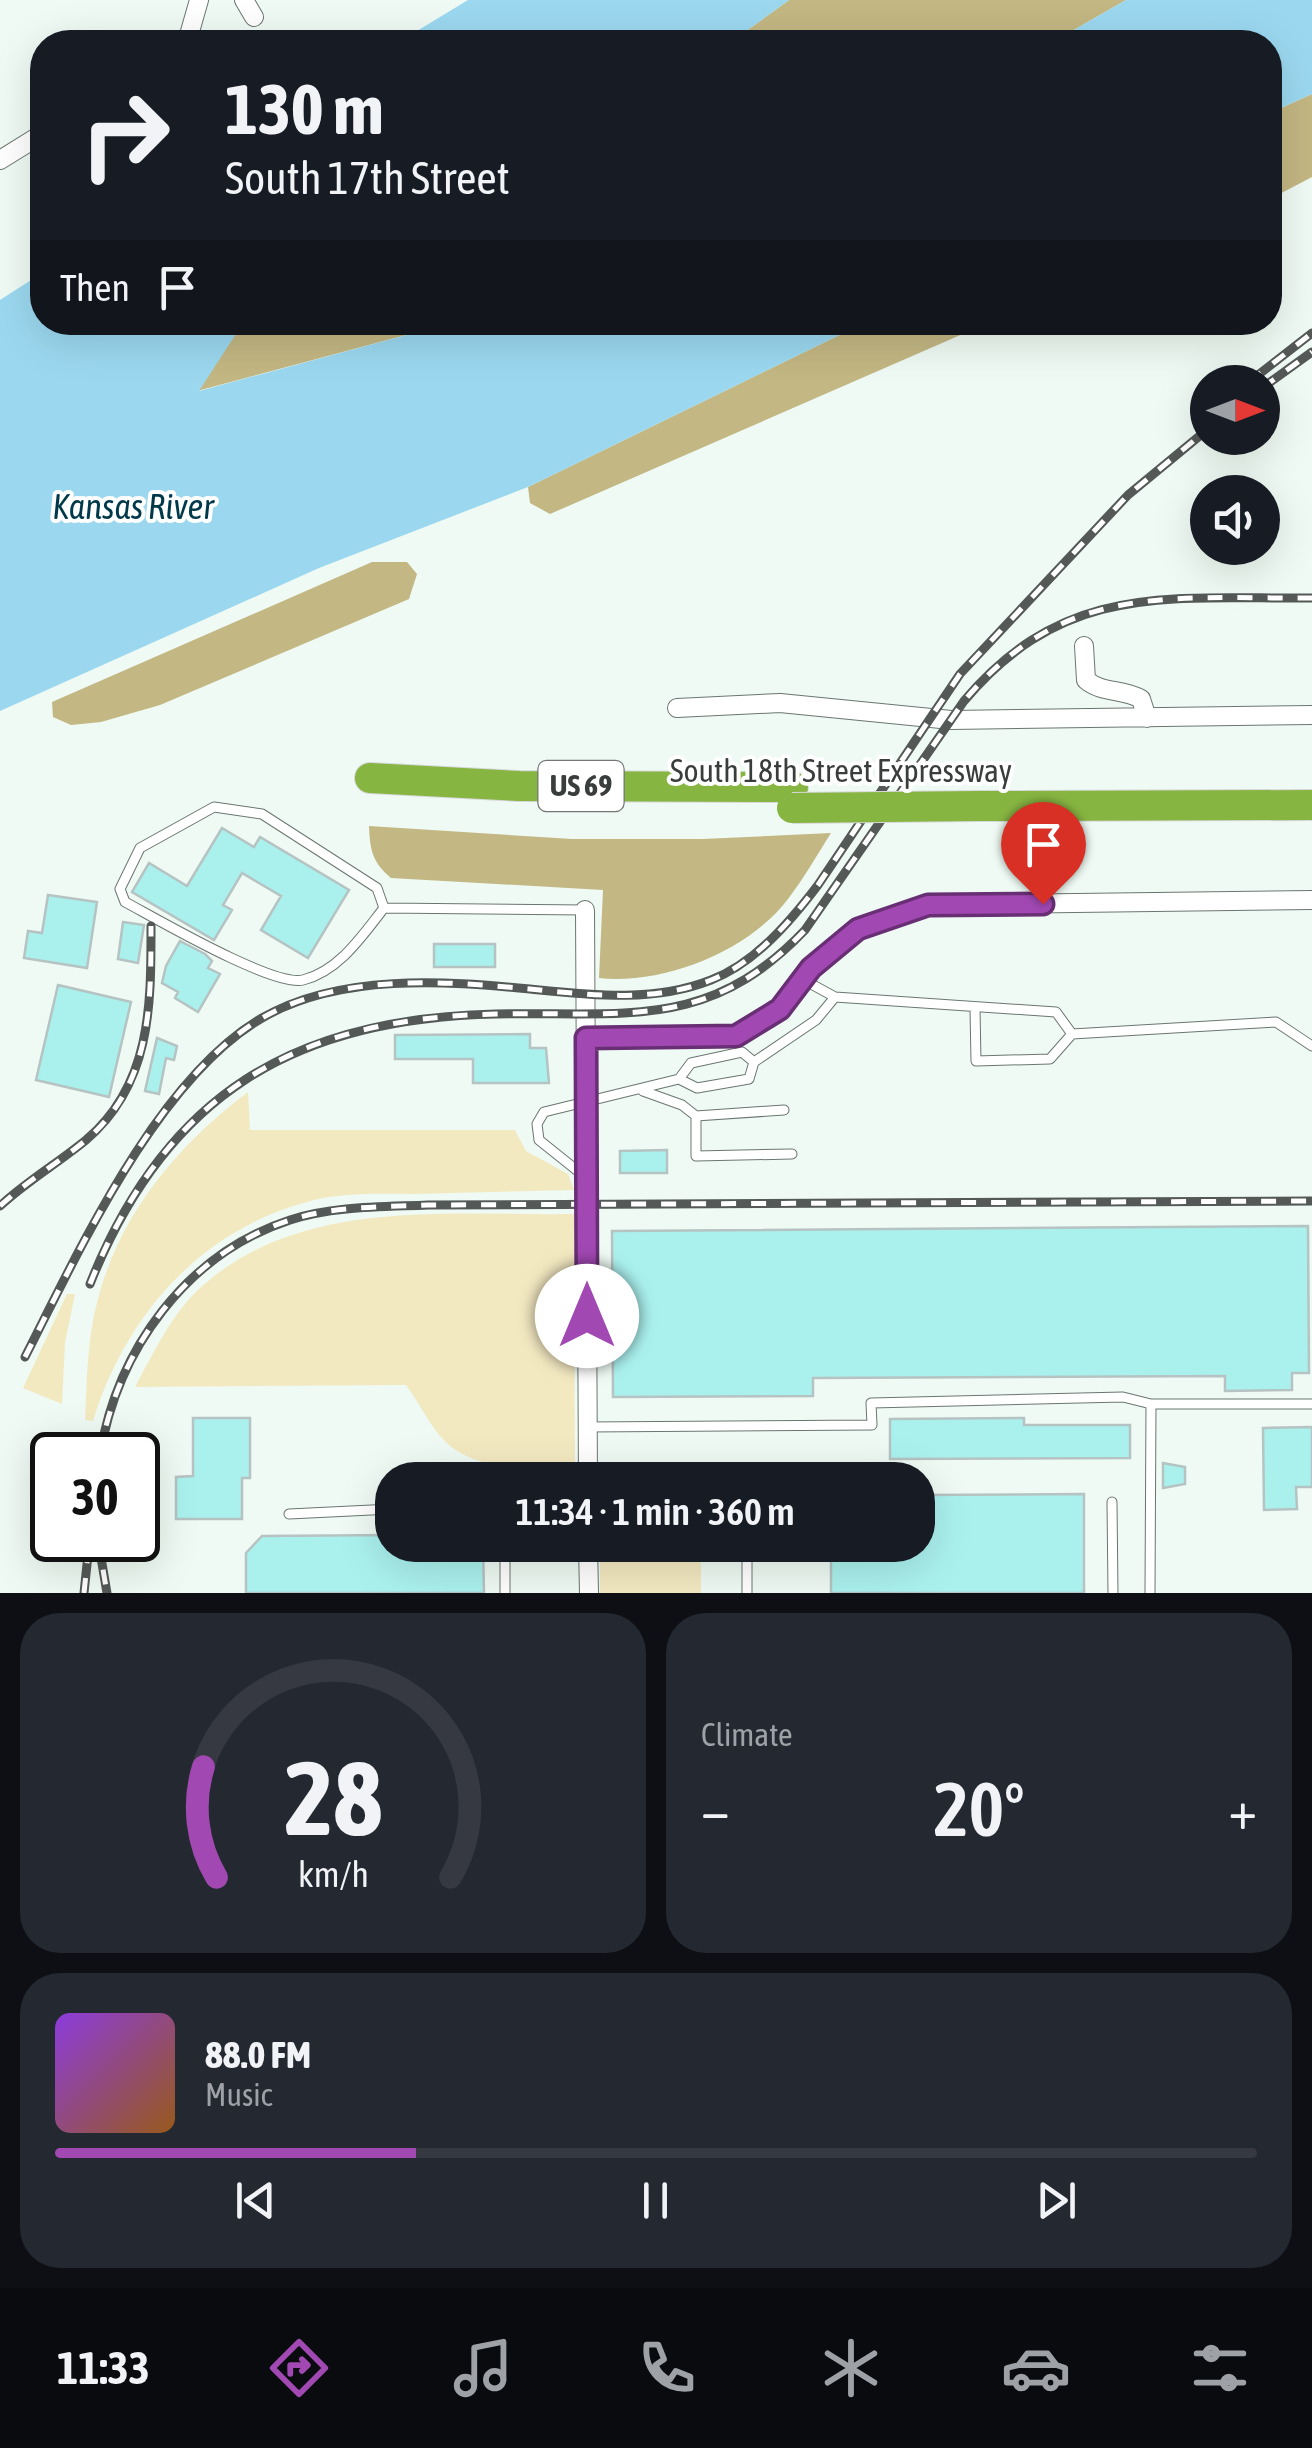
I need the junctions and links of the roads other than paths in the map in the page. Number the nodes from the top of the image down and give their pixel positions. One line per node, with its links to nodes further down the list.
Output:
1 (199, 0): 4 (street)
2 (244, 0): 3 (street)
3 (254, 18)
4 (190, 30)
5 (30, 141): 6 (street)
6 (0, 160)
7 (1084, 646): 10 (street)
8 (678, 708): 10 (street)
9 (1312, 716): 10 (street)
10 (1147, 718)
11 (1312, 785): 13 (highway, South 18th Street Expressway / US 69)
12 (370, 789): 13 (highway, South 18th Street Expressway / US 69, bridge)
13 (978, 796): 14 (highway, South 18th Street Expressway / US 69)
14 (1312, 805)
15 (1312, 900): 18 (street)
16 (384, 908): 16 (lane); 17 (lane)
17 (586, 910): 22 (street)
18 (802, 979): 19 (lane); 22 (street)
19 (835, 997): 20 (lane); 24 (lane)
20 (975, 1009): 21 (lane); 21 (lane)
21 (1072, 1034): 23 (lane)
22 (586, 1038): 27 (street)
23 (1312, 1046)
24 (754, 1062): 25 (lane); 25 (lane)
25 (680, 1080): 26 (lane)
26 (640, 1090): 27 (lane); 29 (lane)
27 (586, 1104): 31 (street); 31 (lane)
28 (784, 1110): 29 (lane)
29 (696, 1116): 30 (lane)
30 (792, 1154)
31 (586, 1178): 34 (street)
32 (1151, 1404): 33 (lane); 34 (lane); 46 (lane)
33 (1312, 1404)
34 (588, 1427): 35 (street)
35 (588, 1462)
36 (1112, 1502): 45 (lane)
37 (375, 1510): 38 (lane)
38 (288, 1514)
39 (505, 1562): 42 (lane)
40 (588, 1562): 43 (street)
41 (747, 1562): 44 (lane)
42 (505, 1593)
43 (589, 1593)
44 (747, 1593)
45 (1112, 1593)
46 (1150, 1593)

